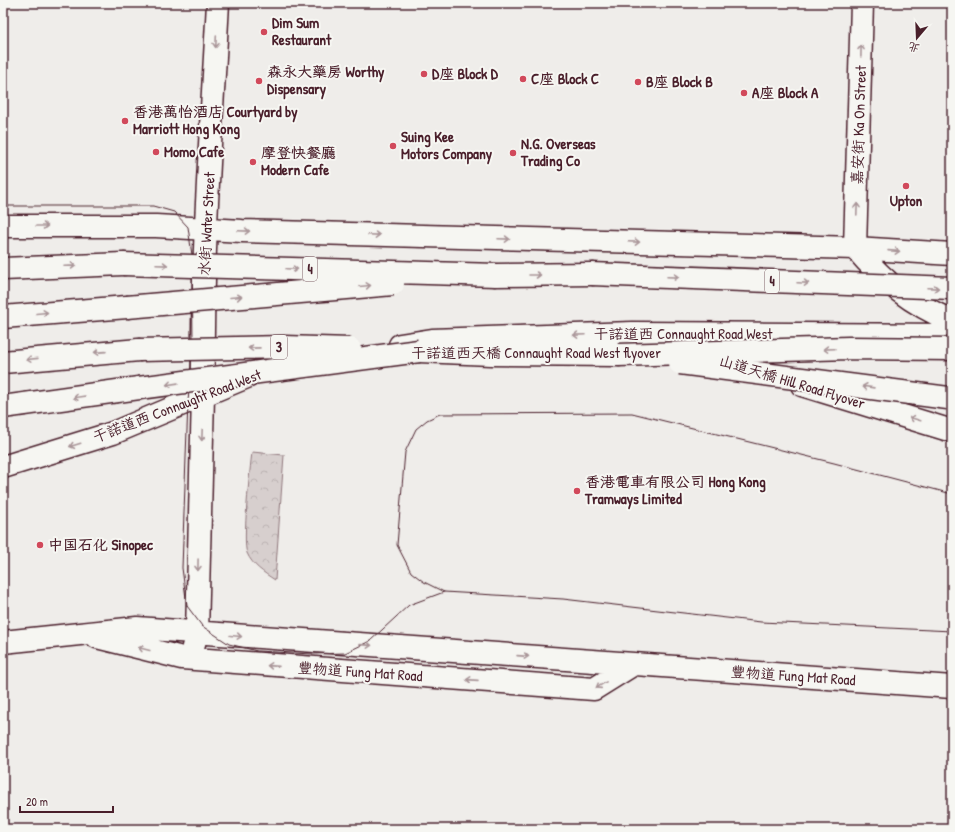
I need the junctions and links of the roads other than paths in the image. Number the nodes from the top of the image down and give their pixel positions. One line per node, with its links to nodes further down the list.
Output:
1 (218, 3): 4 (main road, 水街 Water Street, one-way to 4)
2 (862, 3): 5 (main road, 嘉安街 Ka On Street, one-way to 2)
3 (3, 226): 4 (main road, one-way to 4)
4 (205, 230): 5 (main road, one-way to 5); 18 (main road, 水街 Water Street)
5 (855, 248): 6 (main road, one-way to 6); 11 (main road)
6 (952, 254)
7 (3, 269): 8 (main road, 4, one-way to 8, bridge)
8 (496, 275): 9 (main road, 4, one-way to 9, bridge); 10 (main road, one-way to 8, bridge)
9 (952, 288)
10 (3, 317)
11 (952, 321)
12 (632, 333): 13 (main road, 干諾道西 Connaught Road West); 18 (main road, 干諾道西 Connaught Road West, one-way to 18); 21 (main road, 山道天橋 Hill Road Flyover, one-way to 12)
13 (952, 335)
14 (952, 349): 16 (main road, 干諾道西天橋 Connaught Road West flyover, one-way to 16, bridge)
15 (419, 351): 16 (main road, 干諾道西天橋 Connaught Road West flyover); 17 (main road, 3, one-way to 17, bridge); 20 (main road, 干諾道西天橋 Connaught Road West flyover, one-way to 20, bridge)
16 (618, 355): 19 (main road, one-way to 16, bridge)
17 (3, 362)
18 (204, 396): 22 (main road, 干諾道西 Connaught Road West, one-way to 22); 24 (main road, 水街 Water Street, one-way to 24)
19 (952, 398)
20 (3, 407)
21 (952, 430)
22 (3, 468)
23 (82, 633): 24 (main road, 豐物道 Fung Mat Road); 25 (main road, 豐物道 Fung Mat Road); 26 (main road, 豐物道 Fung Mat Road, one-way to 23)
24 (197, 633): 26 (main road, 水街 Water Street); 27 (main road, 豐物道 Fung Mat Road, one-way to 27)
25 (3, 642)
26 (182, 658): 27 (main road, 豐物道 Fung Mat Road, one-way to 26)
27 (634, 664): 28 (main road, 豐物道 Fung Mat Road)
28 (952, 687)

